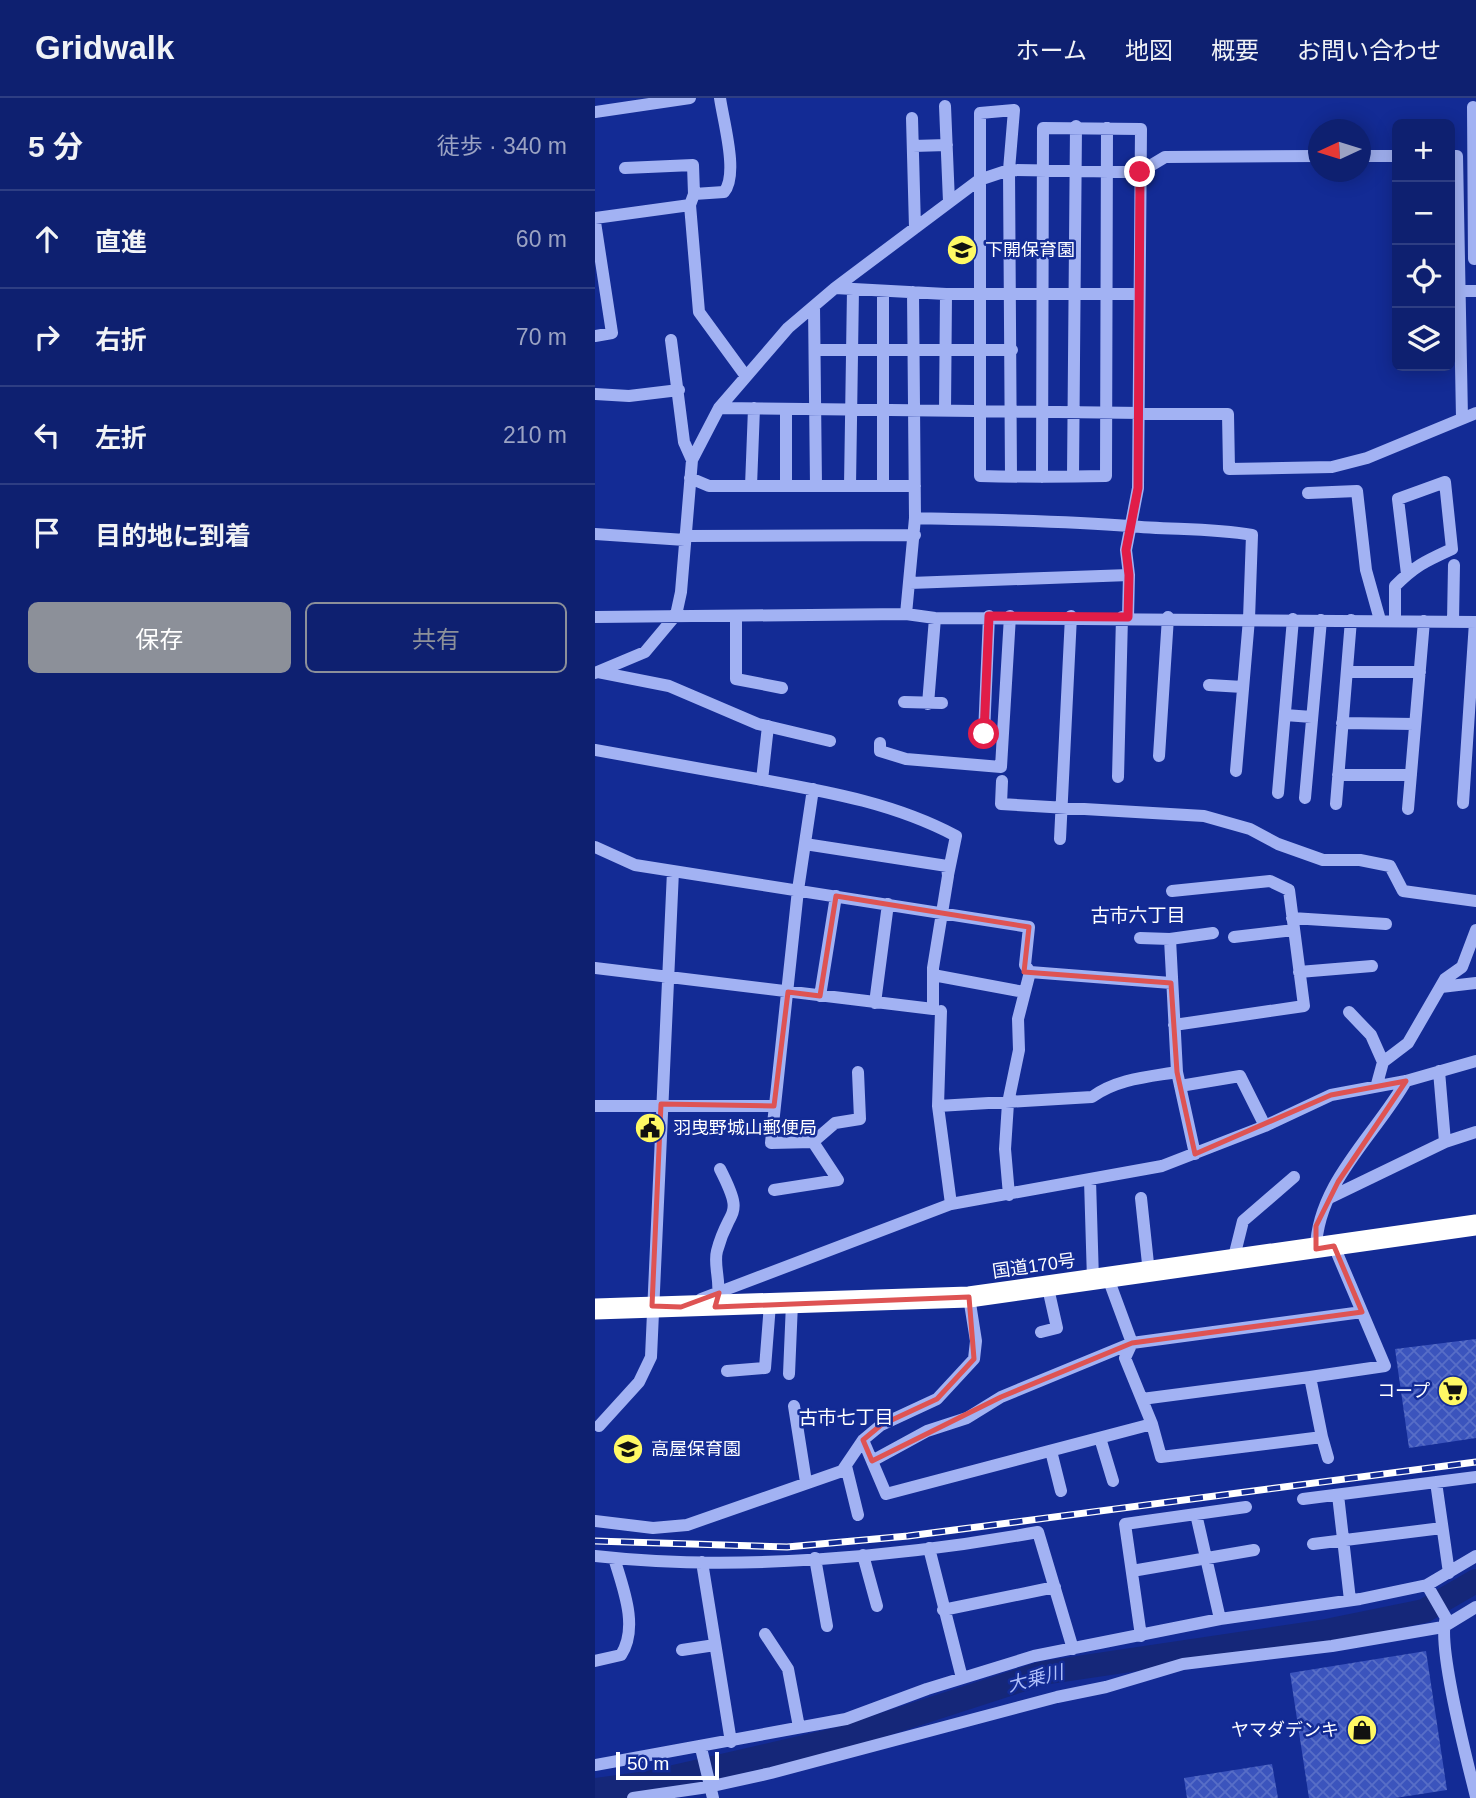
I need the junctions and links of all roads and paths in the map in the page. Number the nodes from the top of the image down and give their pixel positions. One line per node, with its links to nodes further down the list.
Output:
1 (690, 98): 5 (street)
2 (720, 98): 22 (street)
3 (946, 106): 9 (street)
4 (1473, 107): 25 (street)
5 (595, 112)
6 (912, 118): 10 (street)
7 (1076, 126): 8 (street); 17 (street); 18 (street)
8 (1107, 128): 19 (street); 20 (street)
9 (947, 145): 10 (street); 23 (street)
10 (913, 146): 27 (street)
11 (1308, 156): 20 (street)
12 (1371, 156): 13 (street)
13 (1392, 156)
14 (1455, 156): 24 (street)
15 (625, 168): 22 (street)
16 (1009, 170): 17 (street); 21 (street); 21 (street); 36 (street)
17 (1043, 170): 18 (street); 37 (street)
18 (1075, 170): 19 (street); 38 (street)
19 (1107, 171): 20 (street); 39 (street)
20 (1140, 172): 40 (street)
21 (979, 180): 23 (street); 35 (street)
22 (692, 200): 26 (street); 52 (street)
23 (949, 202): 27 (street)
24 (1458, 207): 25 (street); 32 (street)
25 (1475, 207): 28 (street)
26 (595, 220): 43 (street)
27 (915, 228): 29 (street)
28 (1474, 259)
29 (835, 288): 30 (street); 42 (street)
30 (853, 289): 31 (street); 48 (street)
31 (883, 291): 34 (street); 50 (street)
32 (1460, 291): 33 (street); 70 (street)
33 (1476, 291)
34 (913, 292): 41 (street); 51 (street)
35 (979, 292): 36 (street); 41 (street); 46 (street)
36 (1011, 292): 37 (street); 49 (street)
37 (1042, 292): 38 (street); 65 (street)
38 (1076, 293): 39 (street); 66 (street)
39 (1106, 293): 40 (street); 68 (street)
40 (1139, 293): 69 (street)
41 (946, 294): 45 (street)
42 (814, 306): 47 (street); 52 (street)
43 (595, 336)
44 (671, 340): 53 (street)
45 (946, 349): 46 (street); 51 (street); 62 (street)
46 (979, 349): 49 (street); 63 (street)
47 (815, 350): 48 (street); 58 (street)
48 (852, 350): 50 (street); 59 (street)
49 (1012, 350): 64 (street)
50 (882, 351): 51 (street); 60 (street)
51 (913, 351): 61 (street)
52 (745, 376): 55 (street)
53 (679, 390): 54 (street); 71 (street)
54 (595, 394)
55 (719, 408): 56 (street); 71 (street)
56 (754, 408): 57 (street); 76 (street)
57 (786, 409): 58 (street); 77 (street)
58 (816, 409): 59 (street); 78 (street)
59 (851, 410): 60 (street); 79 (street)
60 (882, 410): 61 (street); 80 (street)
61 (913, 410): 62 (street); 81 (street)
62 (945, 411): 63 (street)
63 (979, 411): 64 (street); 72 (street)
64 (1012, 411): 65 (street); 72 (street)
65 (1041, 412): 66 (street); 73 (street)
66 (1075, 413): 68 (street); 74 (street)
67 (1476, 413): 70 (street)
68 (1107, 414): 69 (street); 74 (street)
69 (1139, 415): 70 (street); 84 (street)
70 (1462, 418)
71 (692, 460): 75 (street)
72 (1011, 476): 73 (street)
73 (1042, 477): 74 (street)
74 (1073, 477)
75 (689, 478): 76 (street); 87 (street)
76 (751, 486): 77 (street)
77 (786, 486): 78 (street)
78 (816, 486): 79 (street)
79 (850, 486): 80 (street)
80 (883, 486): 81 (street)
81 (915, 486): 83 (street)
82 (1308, 493): 106 (street)
83 (915, 518): 84 (street); 86 (street)
84 (1131, 526): 90 (street); 102 (street)
85 (595, 534): 87 (street)
86 (915, 535): 87 (street); 91 (street)
87 (685, 538): 100 (street)
88 (1454, 565): 109 (street)
89 (1407, 574): 89 (street); 107 (street)
90 (1129, 575): 91 (street); 98 (street)
91 (910, 583): 92 (street)
92 (906, 614): 96 (street); 101 (street)
93 (989, 616): 94 (street); 101 (street); 125 (street)
94 (1010, 616): 97 (street); 127 (street)
95 (595, 617): 100 (street)
96 (736, 617): 100 (street); 116 (street)
97 (1071, 617): 98 (street); 142 (street)
98 (1125, 617): 99 (street); 134 (street)
99 (1168, 617): 102 (street); 129 (street)
100 (674, 618): 111 (street)
101 (935, 618): 119 (street)
102 (1249, 619): 103 (street); 115 (street)
103 (1293, 619): 104 (street); 120 (street)
104 (1321, 620): 105 (street); 121 (street)
105 (1351, 620): 106 (street); 112 (street)
106 (1380, 620): 107 (street)
107 (1395, 621): 108 (street)
108 (1424, 621): 109 (street); 113 (street)
109 (1453, 621): 110 (street)
110 (1476, 622): 130 (street)
111 (596, 672): 124 (street)
112 (1347, 672): 113 (street); 122 (street)
113 (1420, 672): 123 (street)
114 (1209, 685): 115 (street)
115 (1243, 687): 131 (street)
116 (782, 688)
117 (904, 702): 119 (street)
118 (942, 703): 119 (street)
119 (927, 704)
120 (1285, 715): 121 (street); 138 (street)
121 (1312, 717): 139 (street)
122 (1342, 723): 123 (street); 132 (street)
123 (1415, 724): 133 (street)
124 (768, 726): 126 (street); 135 (street)
125 (984, 734)
126 (830, 741)
127 (880, 743)
128 (595, 750): 135 (street)
129 (1159, 756)
130 (1471, 756): 140 (street)
131 (1236, 771)
132 (1338, 775): 133 (street); 141 (street)
133 (1411, 775): 143 (street)
134 (1118, 778)
135 (762, 780): 137 (street)
136 (1002, 781): 142 (street)
137 (813, 789): 145 (street); 148 (street)
138 (1278, 793)
139 (1305, 798)
140 (1463, 803)
141 (1336, 804)
142 (1063, 808): 144 (street); 152 (street)
143 (1408, 808)
144 (1060, 839)
145 (805, 844): 148 (street); 149 (street)
146 (596, 846): 147 (street)
147 (673, 871): 149 (street); 167 (street)
148 (948, 876): 154 (street)
149 (798, 890): 151 (street); 171 (street)
150 (1172, 891): 155 (street)
151 (836, 896): 153 (street); 173 (street)
152 (1476, 901)
153 (888, 904): 154 (street); 174 (street)
154 (942, 913): 164 (street); 166 (street)
155 (1293, 924): 156 (street); 159 (street); 165 (street)
156 (1386, 924)
157 (1476, 930): 170 (street)
158 (1213, 933): 161 (street)
159 (1234, 937)
160 (1140, 938): 161 (street)
161 (1170, 939): 168 (street)
162 (1372, 966): 165 (street)
163 (595, 968): 167 (street)
164 (1030, 972): 168 (street); 172 (street)
165 (1300, 972): 177 (street)
166 (933, 975): 172 (street); 174 (street)
167 (667, 978): 171 (street); 187 (street)
168 (1171, 982): 177 (street)
169 (1476, 983): 170 (street)
170 (1441, 987): 179 (street)
171 (788, 992): 173 (street); 189 (street)
172 (1024, 992): 186 (street)
173 (820, 996): 174 (street)
174 (876, 1003)
175 (941, 1011): 190 (street)
176 (1349, 1012): 179 (street)
177 (1174, 1025): 182 (street)
178 (1476, 1061): 180 (street)
179 (1383, 1062): 184 (street)
180 (1439, 1071): 183 (street); 194 (street)
181 (858, 1072): 193 (street)
182 (1177, 1072): 185 (street); 186 (street)
183 (1406, 1081): 184 (street); 202 (street)
184 (1377, 1084): 191 (street)
185 (1180, 1086): 191 (street); 195 (street)
186 (1008, 1102): 190 (street); 200 (street)
187 (661, 1104): 188 (street); 189 (street); 214 (street)
188 (595, 1106)
189 (774, 1106): 193 (street)
190 (938, 1107): 203 (street)
191 (1265, 1126): 195 (street)
192 (1476, 1132): 194 (street)
193 (813, 1142): 199 (street)
194 (1445, 1142): 202 (street)
195 (1195, 1154): 198 (street)
196 (720, 1169): 211 (street)
197 (1294, 1177): 206 (street)
198 (1090, 1180): 200 (street); 208 (street)
199 (774, 1190)
200 (1009, 1195): 203 (street)
201 (1141, 1198): 207 (street)
202 (1329, 1198): 205 (street)
203 (951, 1204): 211 (street)
204 (1476, 1225): 205 (highway, 国道170号)
205 (1325, 1247): 206 (highway, 国道170号); 216 (street)
206 (1233, 1261): 207 (highway, 国道170号)
207 (1149, 1273): 208 (highway, 国道170号)
208 (1101, 1279): 209 (highway, 国道170号); 218 (street)
209 (1048, 1288): 210 (highway, 国道170号); 217 (street)
210 (969, 1297): 212 (highway, 国道170号); 228 (street)
211 (717, 1300): 213 (highway, 国道170号); 214 (highway, 国道170号)
212 (792, 1303): 213 (highway, 国道170号); 220 (street)
213 (770, 1304): 219 (street)
214 (652, 1306): 215 (highway, 国道170号); 225 (street)
215 (595, 1308)
216 (1362, 1312): 218 (street); 221 (street)
217 (1041, 1332)
218 (1132, 1343): 222 (street); 231 (street)
219 (727, 1371)
220 (789, 1374)
221 (1310, 1377): 222 (street); 226 (street)
222 (1142, 1399): 224 (street)
223 (794, 1406): 235 (street)
224 (1152, 1424): 226 (street); 227 (street)
225 (599, 1426)
226 (1322, 1437): 230 (street)
227 (1100, 1438): 229 (street); 234 (street)
228 (863, 1440): 231 (street); 232 (street)
229 (1051, 1451): 231 (street); 237 (street)
230 (1328, 1458)
231 (872, 1461)
232 (846, 1466): 235 (street); 242 (street)
233 (1476, 1477): 236 (street)
234 (1113, 1481)
235 (806, 1482): 243 (street)
236 (1436, 1482): 238 (street); 244 (street)
237 (1061, 1491)
238 (1338, 1495): 239 (street); 245 (street)
239 (1303, 1499)
240 (1246, 1507): 241 (street)
241 (1196, 1514): 254 (street); 256 (street)
242 (858, 1515)
243 (595, 1521)
244 (1442, 1528): 245 (street); 257 (street)
245 (1343, 1541): 246 (street); 260 (street)
246 (1313, 1544)
247 (929, 1548): 249 (street); 258 (street); 263 (street)
248 (1255, 1550): 254 (street)
249 (863, 1555): 253 (street); 261 (street)
250 (595, 1556): 252 (street)
251 (1476, 1556): 257 (street)
252 (614, 1558): 255 (street); 272 (street)
253 (814, 1558): 255 (street); 266 (street)
254 (1206, 1558): 256 (street); 264 (street)
255 (702, 1562): 269 (street)
256 (1132, 1570): 268 (street)
257 (1449, 1573): 259 (street)
258 (1055, 1587): 263 (street); 270 (street)
259 (1429, 1589): 260 (street); 265 (street)
260 (1350, 1600): 264 (street)
261 (877, 1606)
262 (1476, 1607): 265 (street)
263 (943, 1610): 273 (street)
264 (1220, 1619): 268 (street)
265 (1444, 1623): 278 (street); 279 (street)
266 (827, 1626)
267 (765, 1634): 274 (street)
268 (1141, 1636): 270 (street)
269 (715, 1645): 271 (street); 275 (street)
270 (1073, 1649): 273 (street)
271 (682, 1650)
272 (595, 1661)
273 (962, 1678): 274 (street)
274 (799, 1727): 275 (street)
275 (731, 1742): 276 (street)
276 (701, 1748): 277 (street); 278 (street)
277 (595, 1764)
278 (711, 1793): 280 (street)
279 (1476, 1797)
280 (633, 1798)

